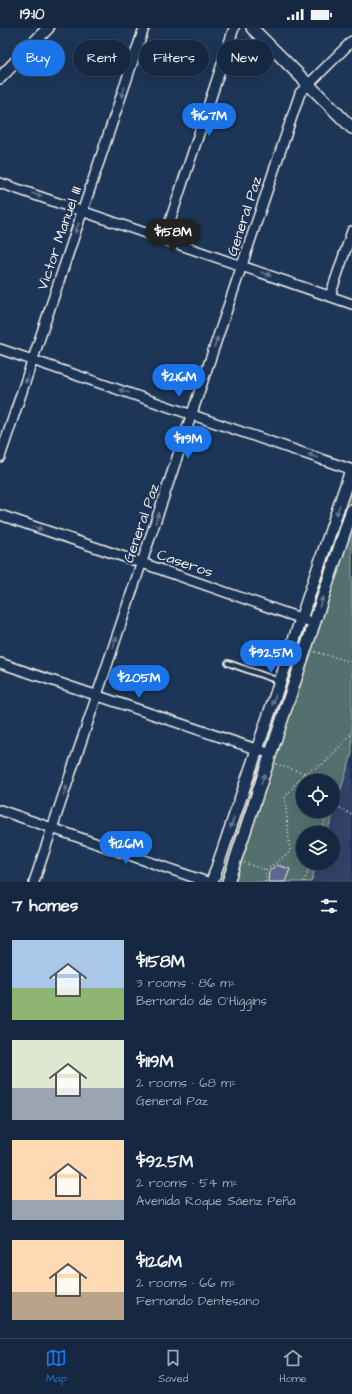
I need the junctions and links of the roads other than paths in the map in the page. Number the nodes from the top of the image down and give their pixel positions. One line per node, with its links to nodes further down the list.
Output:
1 (48, 28): 6 (street)
2 (144, 28): 10 (street, Victor Manuel III, one-way to 10)
3 (234, 28): 12 (street)
4 (252, 28): 7 (street)
5 (352, 41): 7 (street, General Paz)
6 (0, 78)
7 (308, 83): 8 (street); 13 (street, General Paz)
8 (352, 128)
9 (0, 182): 10 (street, one-way to 10)
10 (83, 211): 12 (street); 17 (street, Victor Manuel III, one-way to 17)
11 (352, 231): 14 (street)
12 (164, 239): 13 (street)
13 (242, 266): 14 (street, one-way to 14); 18 (street, General Paz, one-way to 13)
14 (330, 296): 15 (street)
15 (352, 304)
16 (0, 349): 17 (street)
17 (33, 360): 18 (street, one-way to 17); 19 (street, Victor Manuel III, one-way to 19)
18 (192, 414): 20 (street, one-way to 18); 23 (street, General Paz, one-way to 18)
19 (0, 458)
20 (351, 471): 24 (street, one-way to 24)
21 (352, 510): 25 (street, one-way to 21)
22 (0, 515): 23 (street, Caseros, one-way to 23)
23 (142, 563): 24 (street, Caseros); 29 (street, General Paz, one-way to 23)
24 (301, 618): 25 (street, Caseros); 28 (street)
25 (314, 623): 31 (street)
26 (0, 663): 29 (street)
27 (228, 664): 28 (lane)
28 (281, 682): 30 (street, one-way to 30)
29 (97, 696): 30 (street); 33 (street, General Paz, one-way to 29)
30 (258, 750): 31 (street); 36 (street, one-way to 36)
31 (273, 759): 37 (street, one-way to 31)
32 (0, 810): 33 (street)
33 (52, 828): 34 (street, General Paz); 35 (street)
34 (34, 882)
35 (207, 882)
36 (212, 882)
37 (228, 882)

